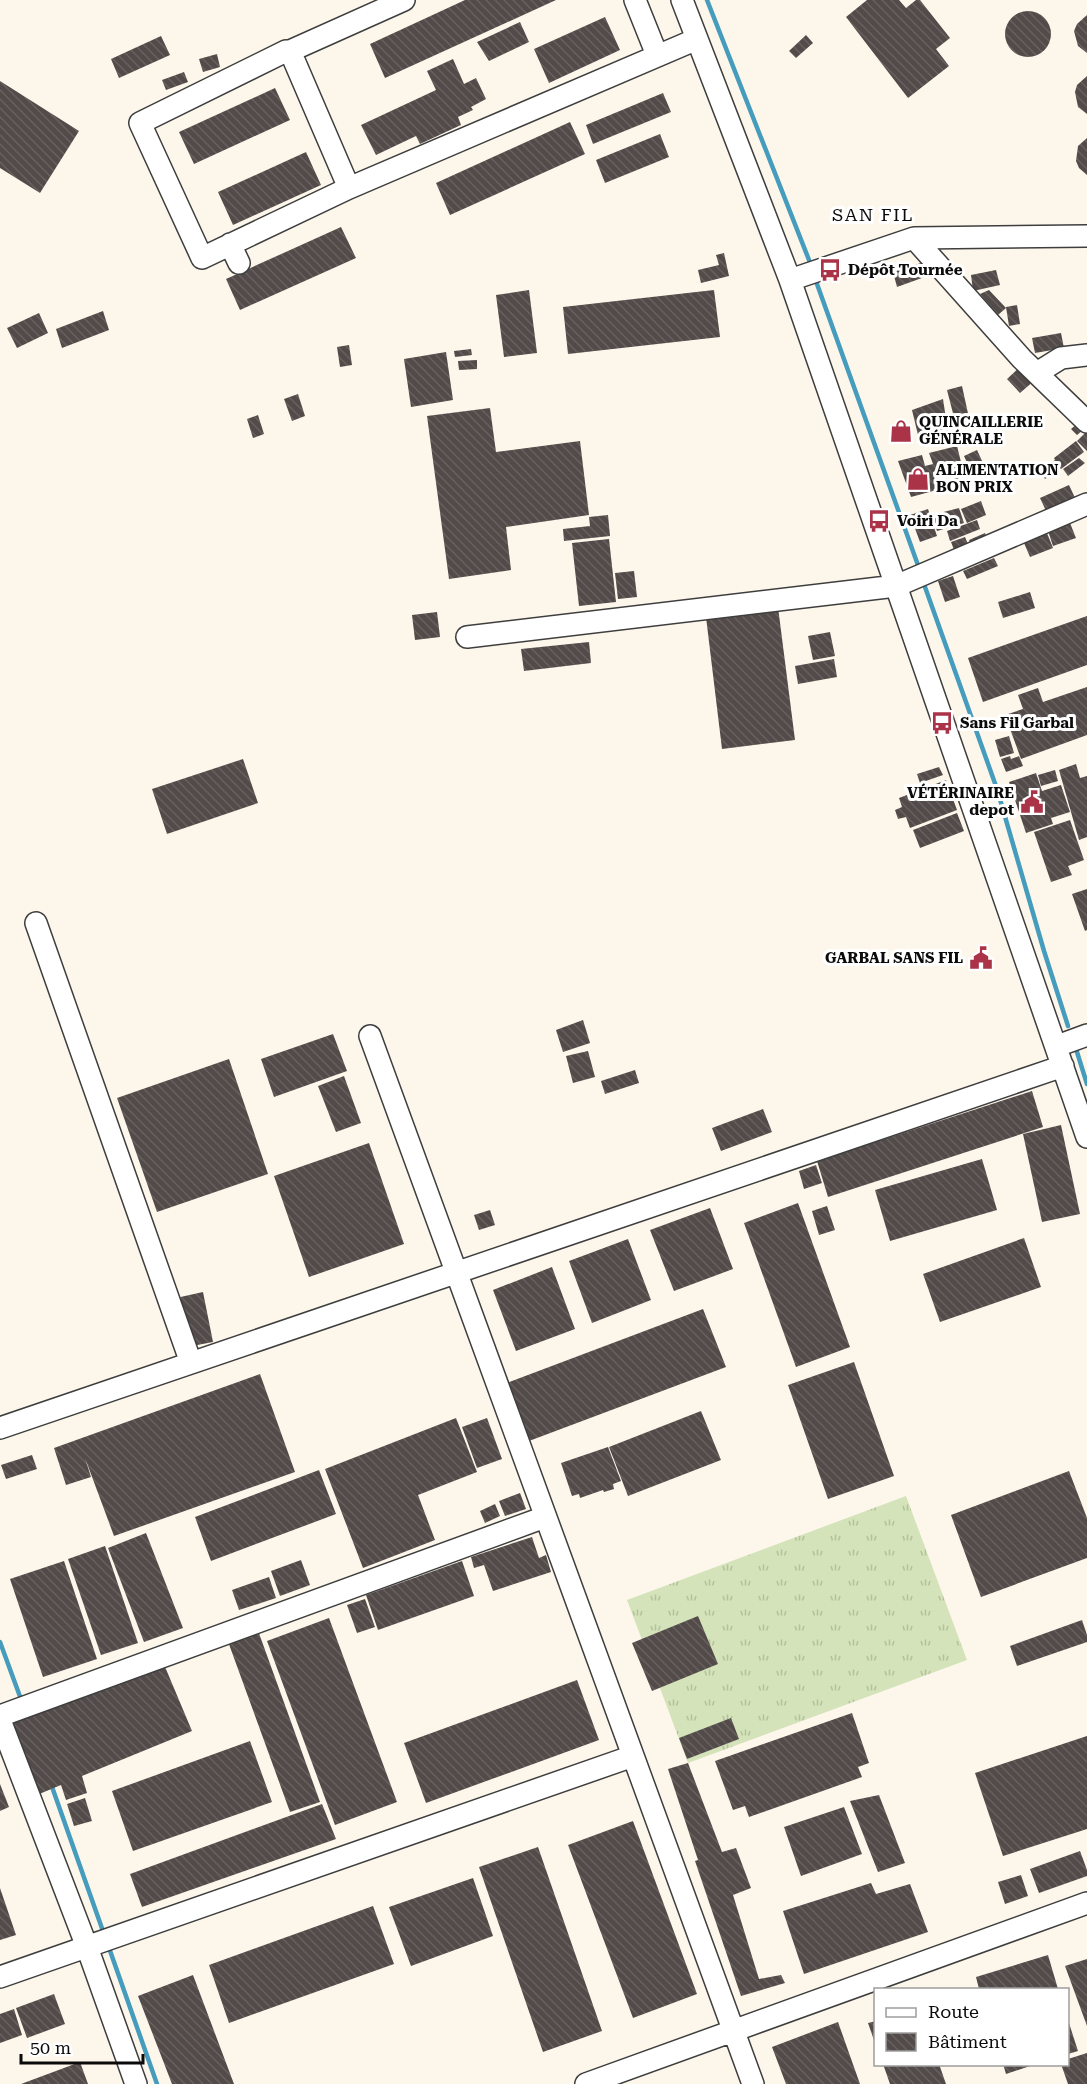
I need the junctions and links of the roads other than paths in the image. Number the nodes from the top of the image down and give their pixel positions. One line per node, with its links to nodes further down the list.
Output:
1 (404, 0): 5 (street)
2 (635, 0): 6 (street)
3 (682, 0): 4 (street)
4 (697, 39): 6 (street); 10 (street)
5 (290, 51): 7 (street); 7 (street)
6 (657, 55): 7 (street)
7 (349, 188)
8 (1087, 236): 9 (street)
9 (915, 238): 10 (street); 12 (street)
10 (790, 280): 15 (street)
11 (1087, 355): 12 (street)
12 (1037, 373): 13 (street)
13 (1087, 422)
14 (1087, 504): 15 (street)
15 (896, 586): 16 (street); 20 (street)
16 (467, 637)
17 (36, 923): 23 (street)
18 (1087, 1035): 20 (street)
19 (370, 1036): 22 (street)
20 (1060, 1056): 21 (street); 22 (street)
21 (1087, 1137)
22 (456, 1273): 23 (street); 25 (street)
23 (191, 1363): 24 (street)
24 (0, 1428)
25 (545, 1517): 26 (street); 27 (street)
26 (0, 1718): 29 (street)
27 (633, 1756): 29 (street); 31 (street)
28 (1087, 1903): 31 (street)
29 (87, 1947): 30 (street); 32 (street)
30 (0, 1977)
31 (734, 2031): 33 (street); 34 (street)
32 (136, 2084)
33 (586, 2084)
34 (753, 2084)

